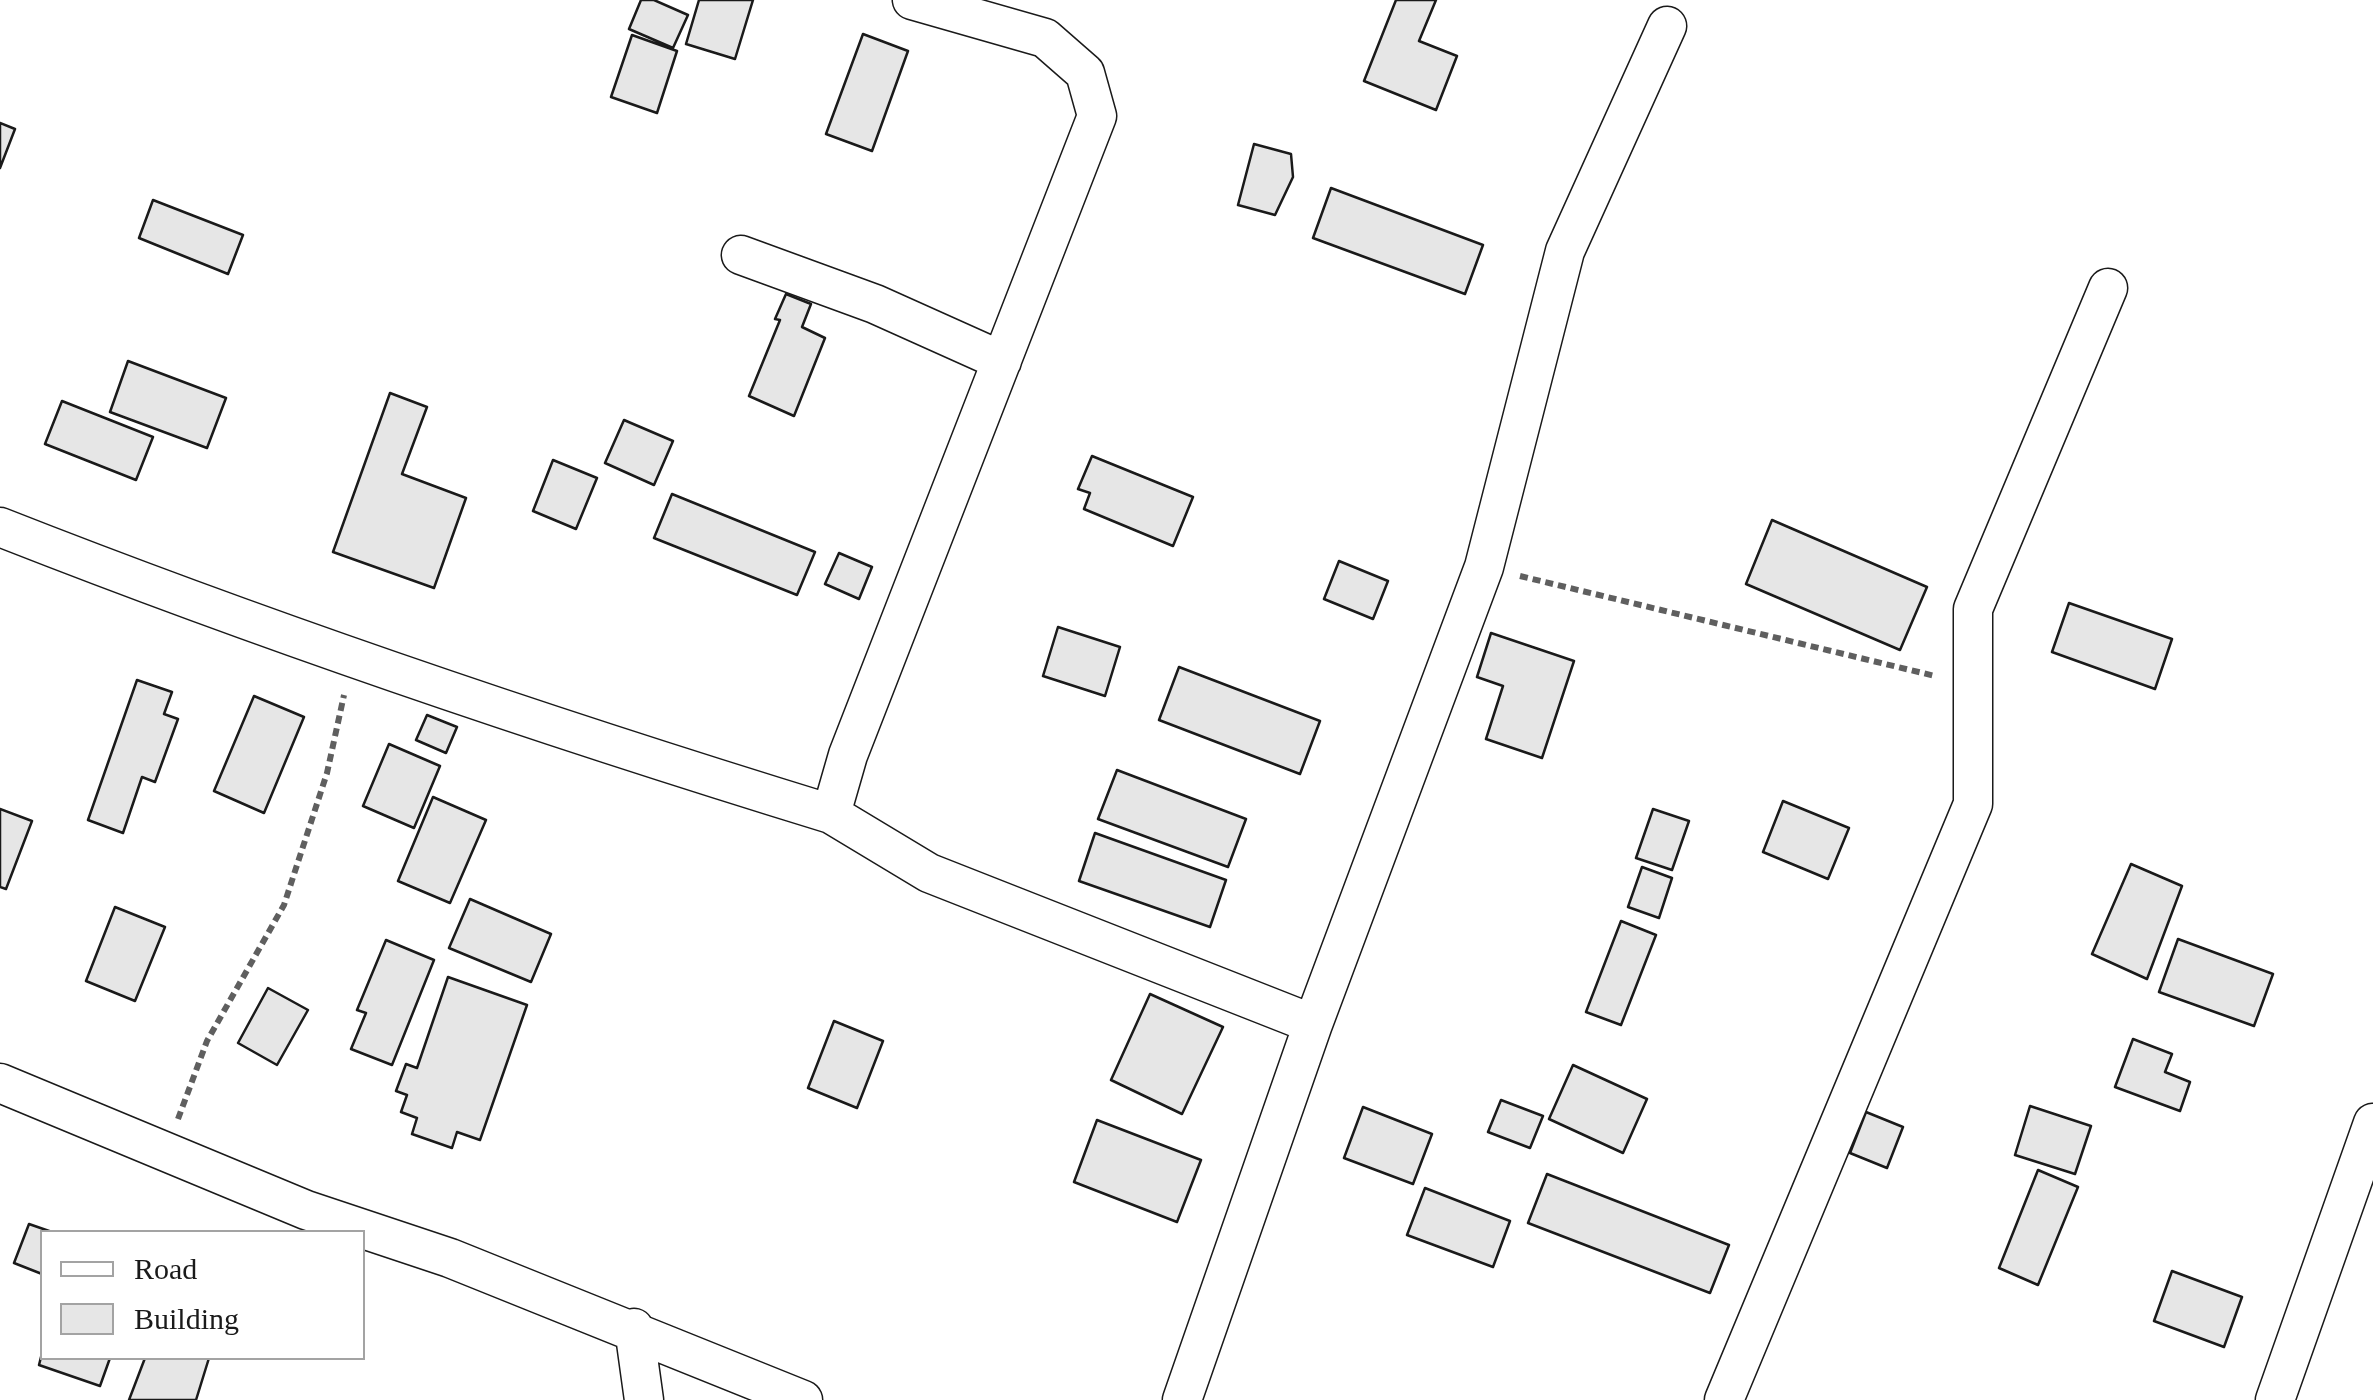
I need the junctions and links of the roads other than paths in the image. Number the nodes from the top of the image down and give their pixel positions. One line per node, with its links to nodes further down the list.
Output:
1 (912, 0): 5 (street)
2 (1667, 26): 8 (street)
3 (741, 255): 5 (street)
4 (2108, 288): 15 (street)
5 (1002, 361): 7 (street)
6 (0, 527): 7 (street)
7 (831, 814): 8 (street)
8 (1313, 1024): 14 (street)
9 (0, 1083): 11 (street)
10 (2373, 1123): 16 (street)
11 (634, 1328): 12 (street); 13 (street)
12 (644, 1400)
13 (803, 1400)
14 (1182, 1400)
15 (1724, 1400)
16 (2275, 1400)

